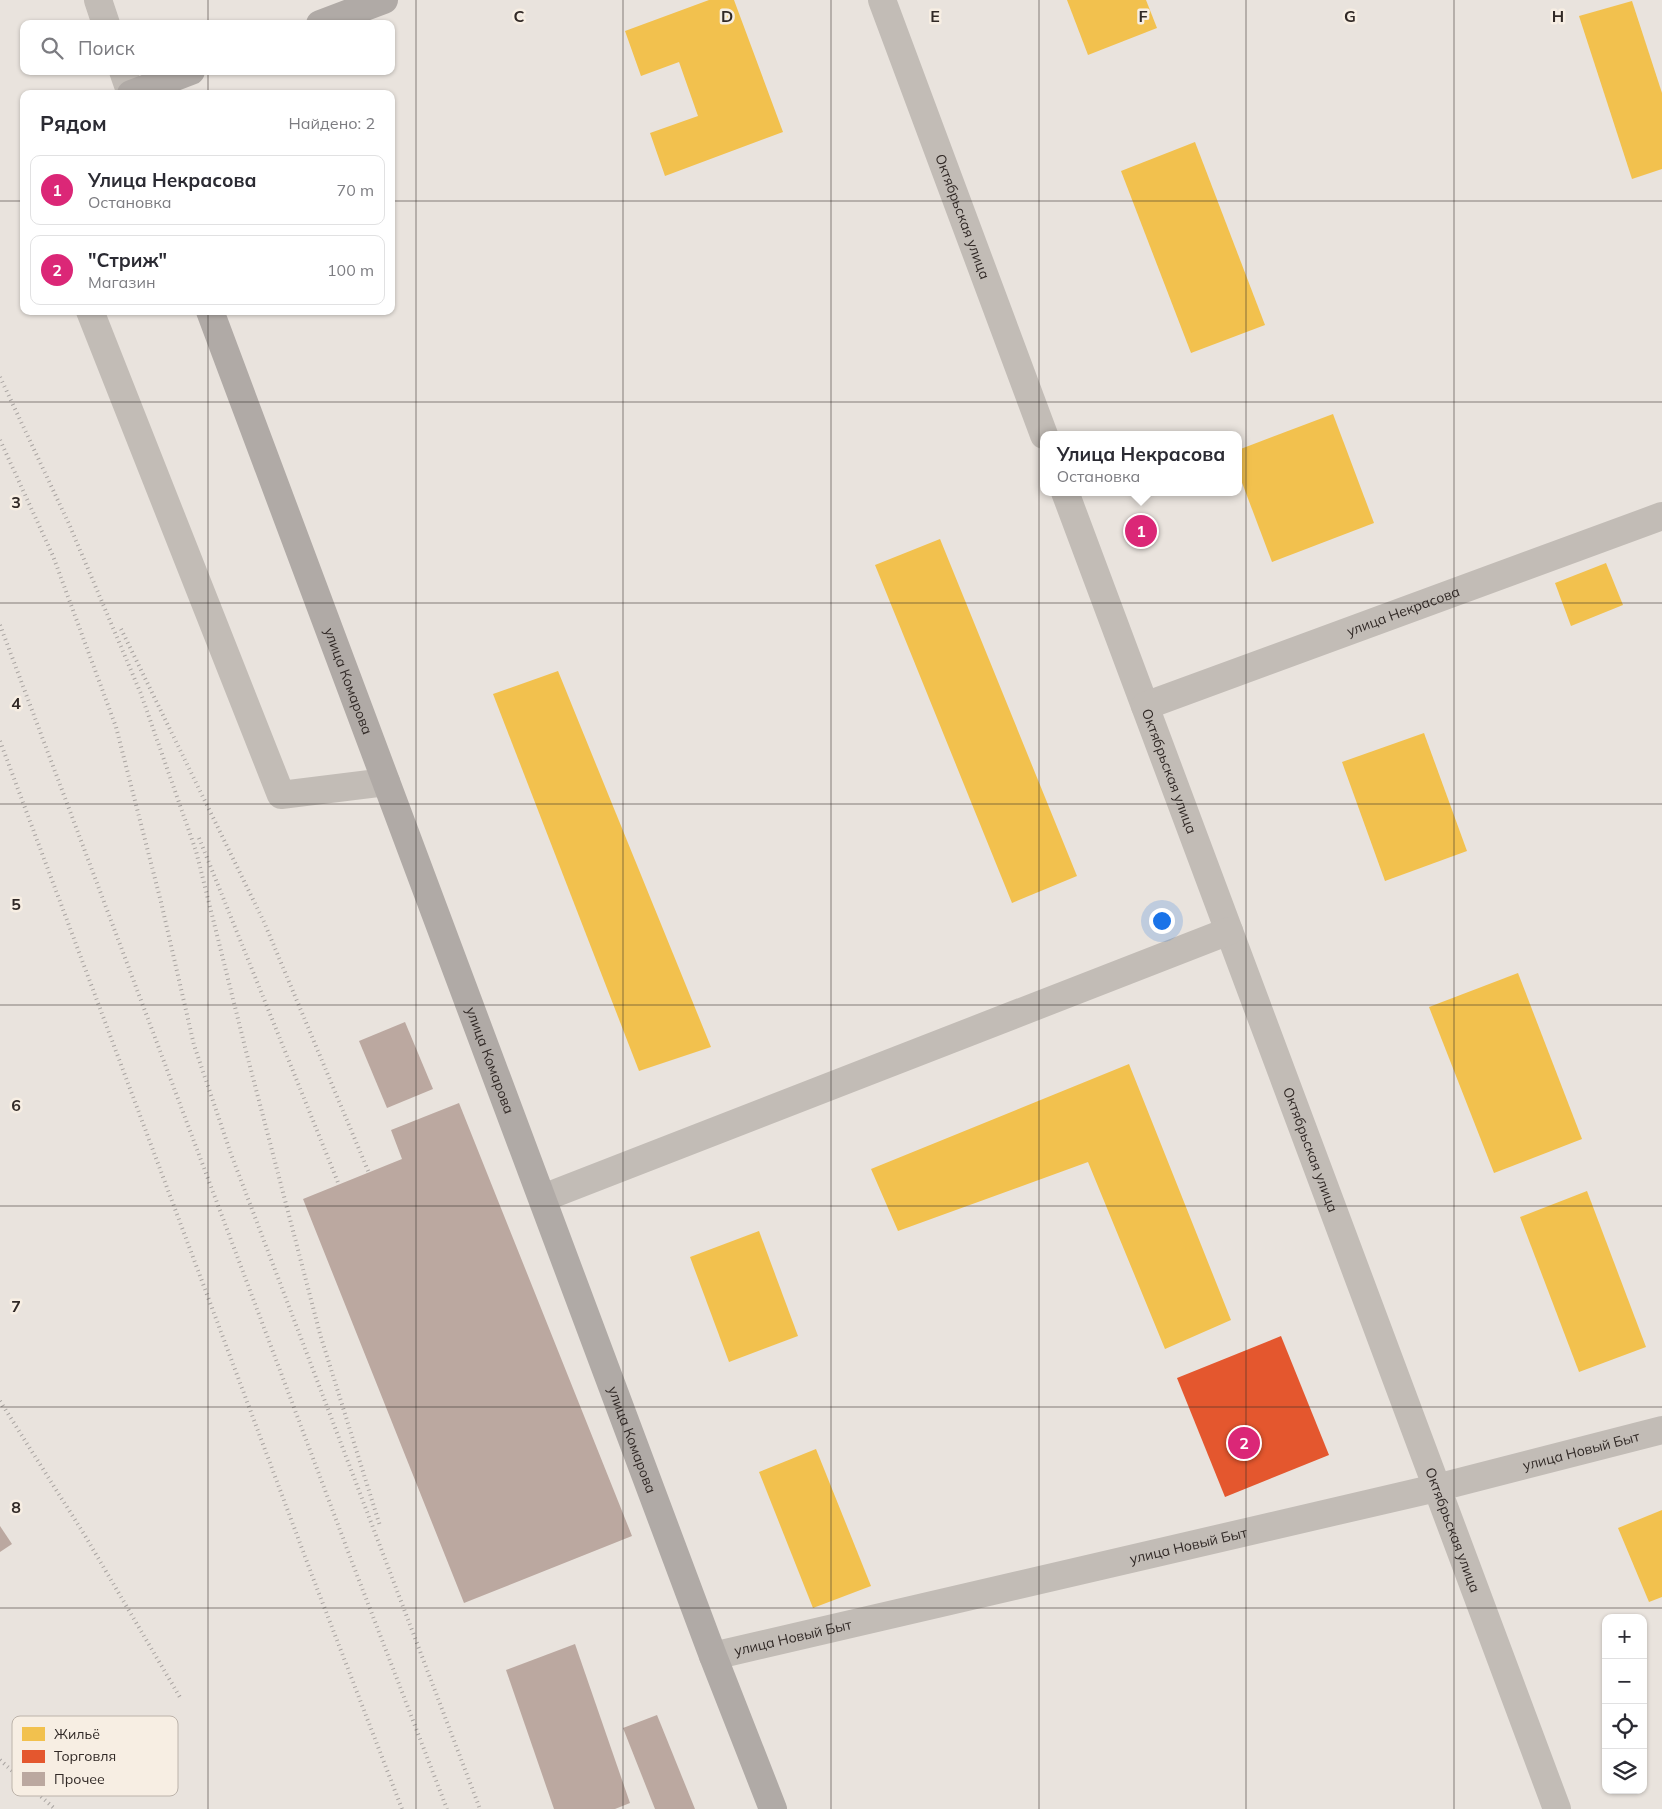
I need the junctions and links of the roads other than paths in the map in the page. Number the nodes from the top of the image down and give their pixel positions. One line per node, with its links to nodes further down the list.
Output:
1 (98, 0): 4 (street)
2 (384, 0): 5 (main road)
3 (882, 0): 12 (street, Октябрьская улица)
4 (105, 20)
5 (331, 20)
6 (124, 75): 8 (street)
7 (181, 75): 9 (main road)
8 (130, 90)
9 (142, 90)
10 (92, 315): 16 (street)
11 (211, 315): 16 (main road, улица Комарова)
12 (1043, 431)
13 (1066, 496): 15 (street, Октябрьская улица)
14 (1662, 516): 15 (street, улица Некрасова)
15 (1145, 706): 17 (street, Октябрьская улица)
16 (386, 782): 18 (main road, улица Комарова)
17 (1229, 931): 18 (street); 20 (street, Октябрьская улица)
18 (543, 1198): 21 (main road, улица Комарова)
19 (1662, 1430): 20 (street, улица Новый Быт)
20 (1436, 1488): 21 (street, улица Новый Быт); 23 (street, Октябрьская улица)
21 (714, 1656): 22 (main road, улица Комарова)
22 (773, 1809)
23 (1557, 1809)

